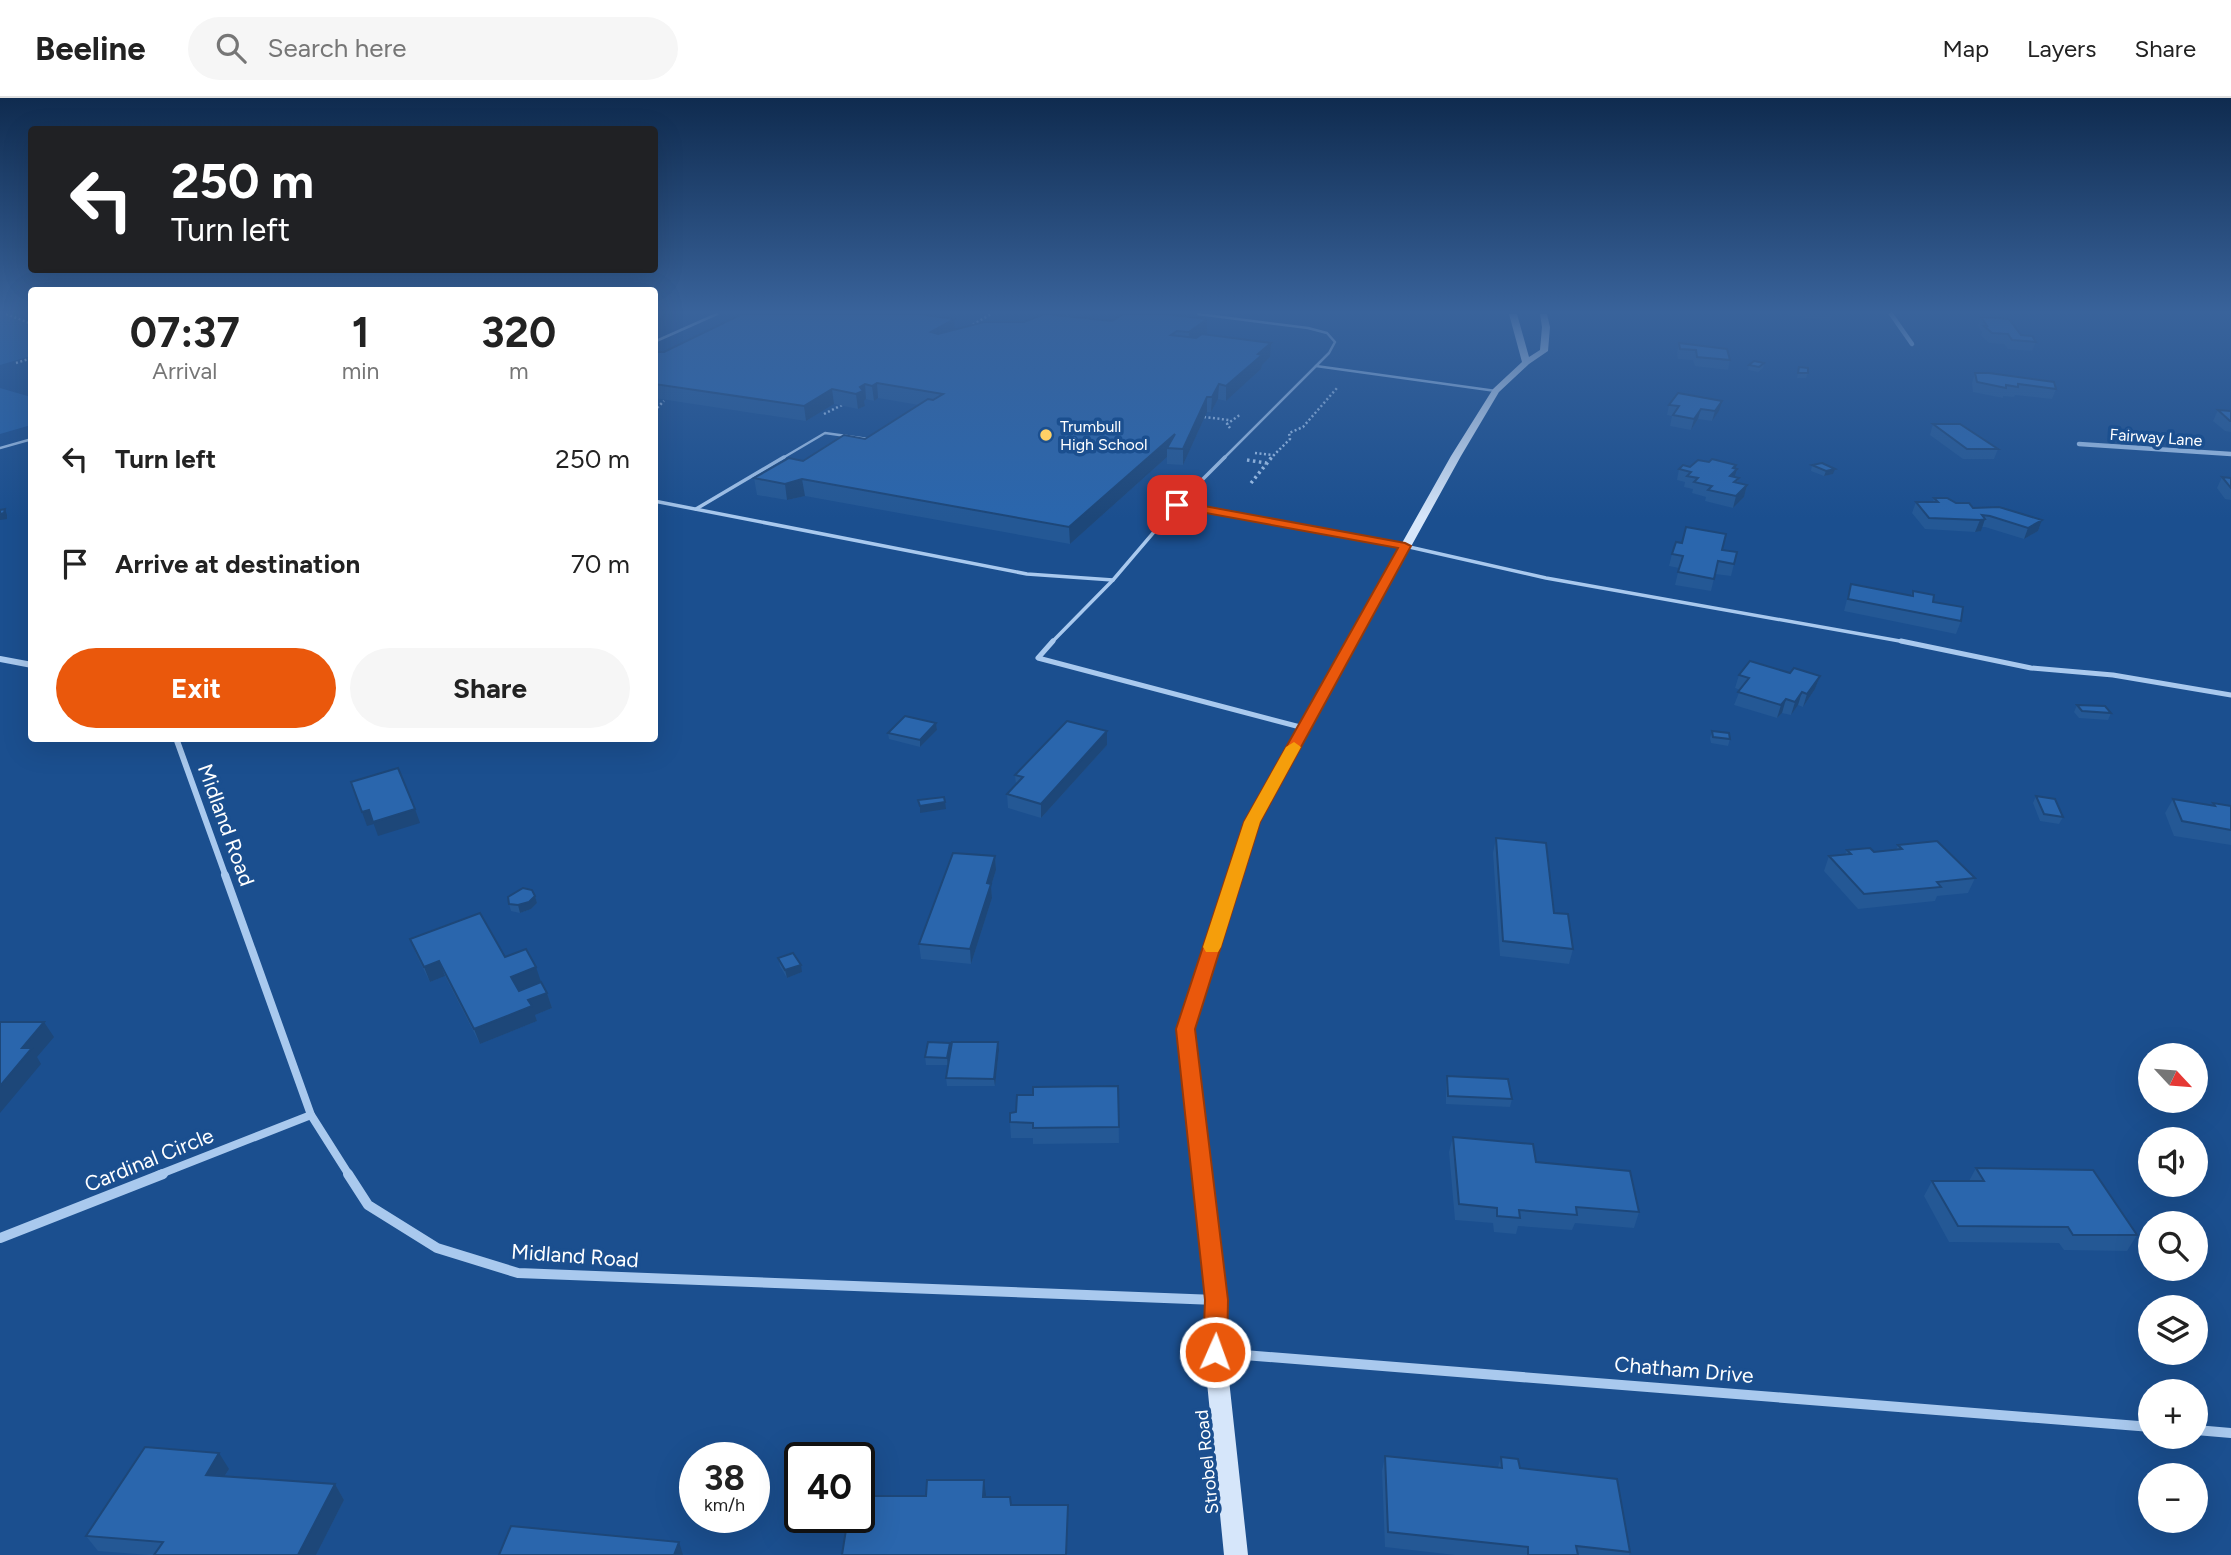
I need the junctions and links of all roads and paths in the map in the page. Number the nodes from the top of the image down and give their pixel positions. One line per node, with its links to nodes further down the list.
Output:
1 (1301, 382): 19 (lane)
2 (1343, 382): 17 (path)
3 (1432, 382): 5 (lane)
4 (1505, 382): 5 (street, Strobel Road)
5 (1496, 391): 21 (street, Strobel Road)
6 (664, 401): 7 (path)
7 (658, 407)
8 (1247, 412): 10 (path)
9 (1204, 417): 10 (path)
10 (1230, 421): 11 (path)
11 (1230, 428)
12 (868, 439): 20 (lane)
13 (28, 440): 15 (lane)
14 (2079, 444): 16 (street, Fairway Lane)
15 (0, 447)
16 (2231, 454)
17 (1251, 482)
18 (658, 502): 20 (lane)
19 (1177, 505): 21 (lane); 22 (lane)
20 (696, 509): 22 (lane)
21 (1405, 546): 25 (lane); 26 (street, Strobel Road)
22 (1113, 580): 26 (lane)
23 (0, 659): 24 (street)
24 (28, 665)
25 (2231, 695)
26 (1304, 728): 30 (street, Strobel Road)
27 (177, 742): 28 (street, Midland Road)
28 (311, 1115): 29 (street, Cardinal Circle); 30 (street, Midland Road)
29 (0, 1238)
30 (1217, 1300): 31 (street, Strobel Road)
31 (1215, 1352): 32 (street, Chatham Drive); 35 (street, Strobel Road)
32 (2138, 1426)
33 (2208, 1431): 34 (street)
34 (2231, 1433)
35 (1236, 1555)

